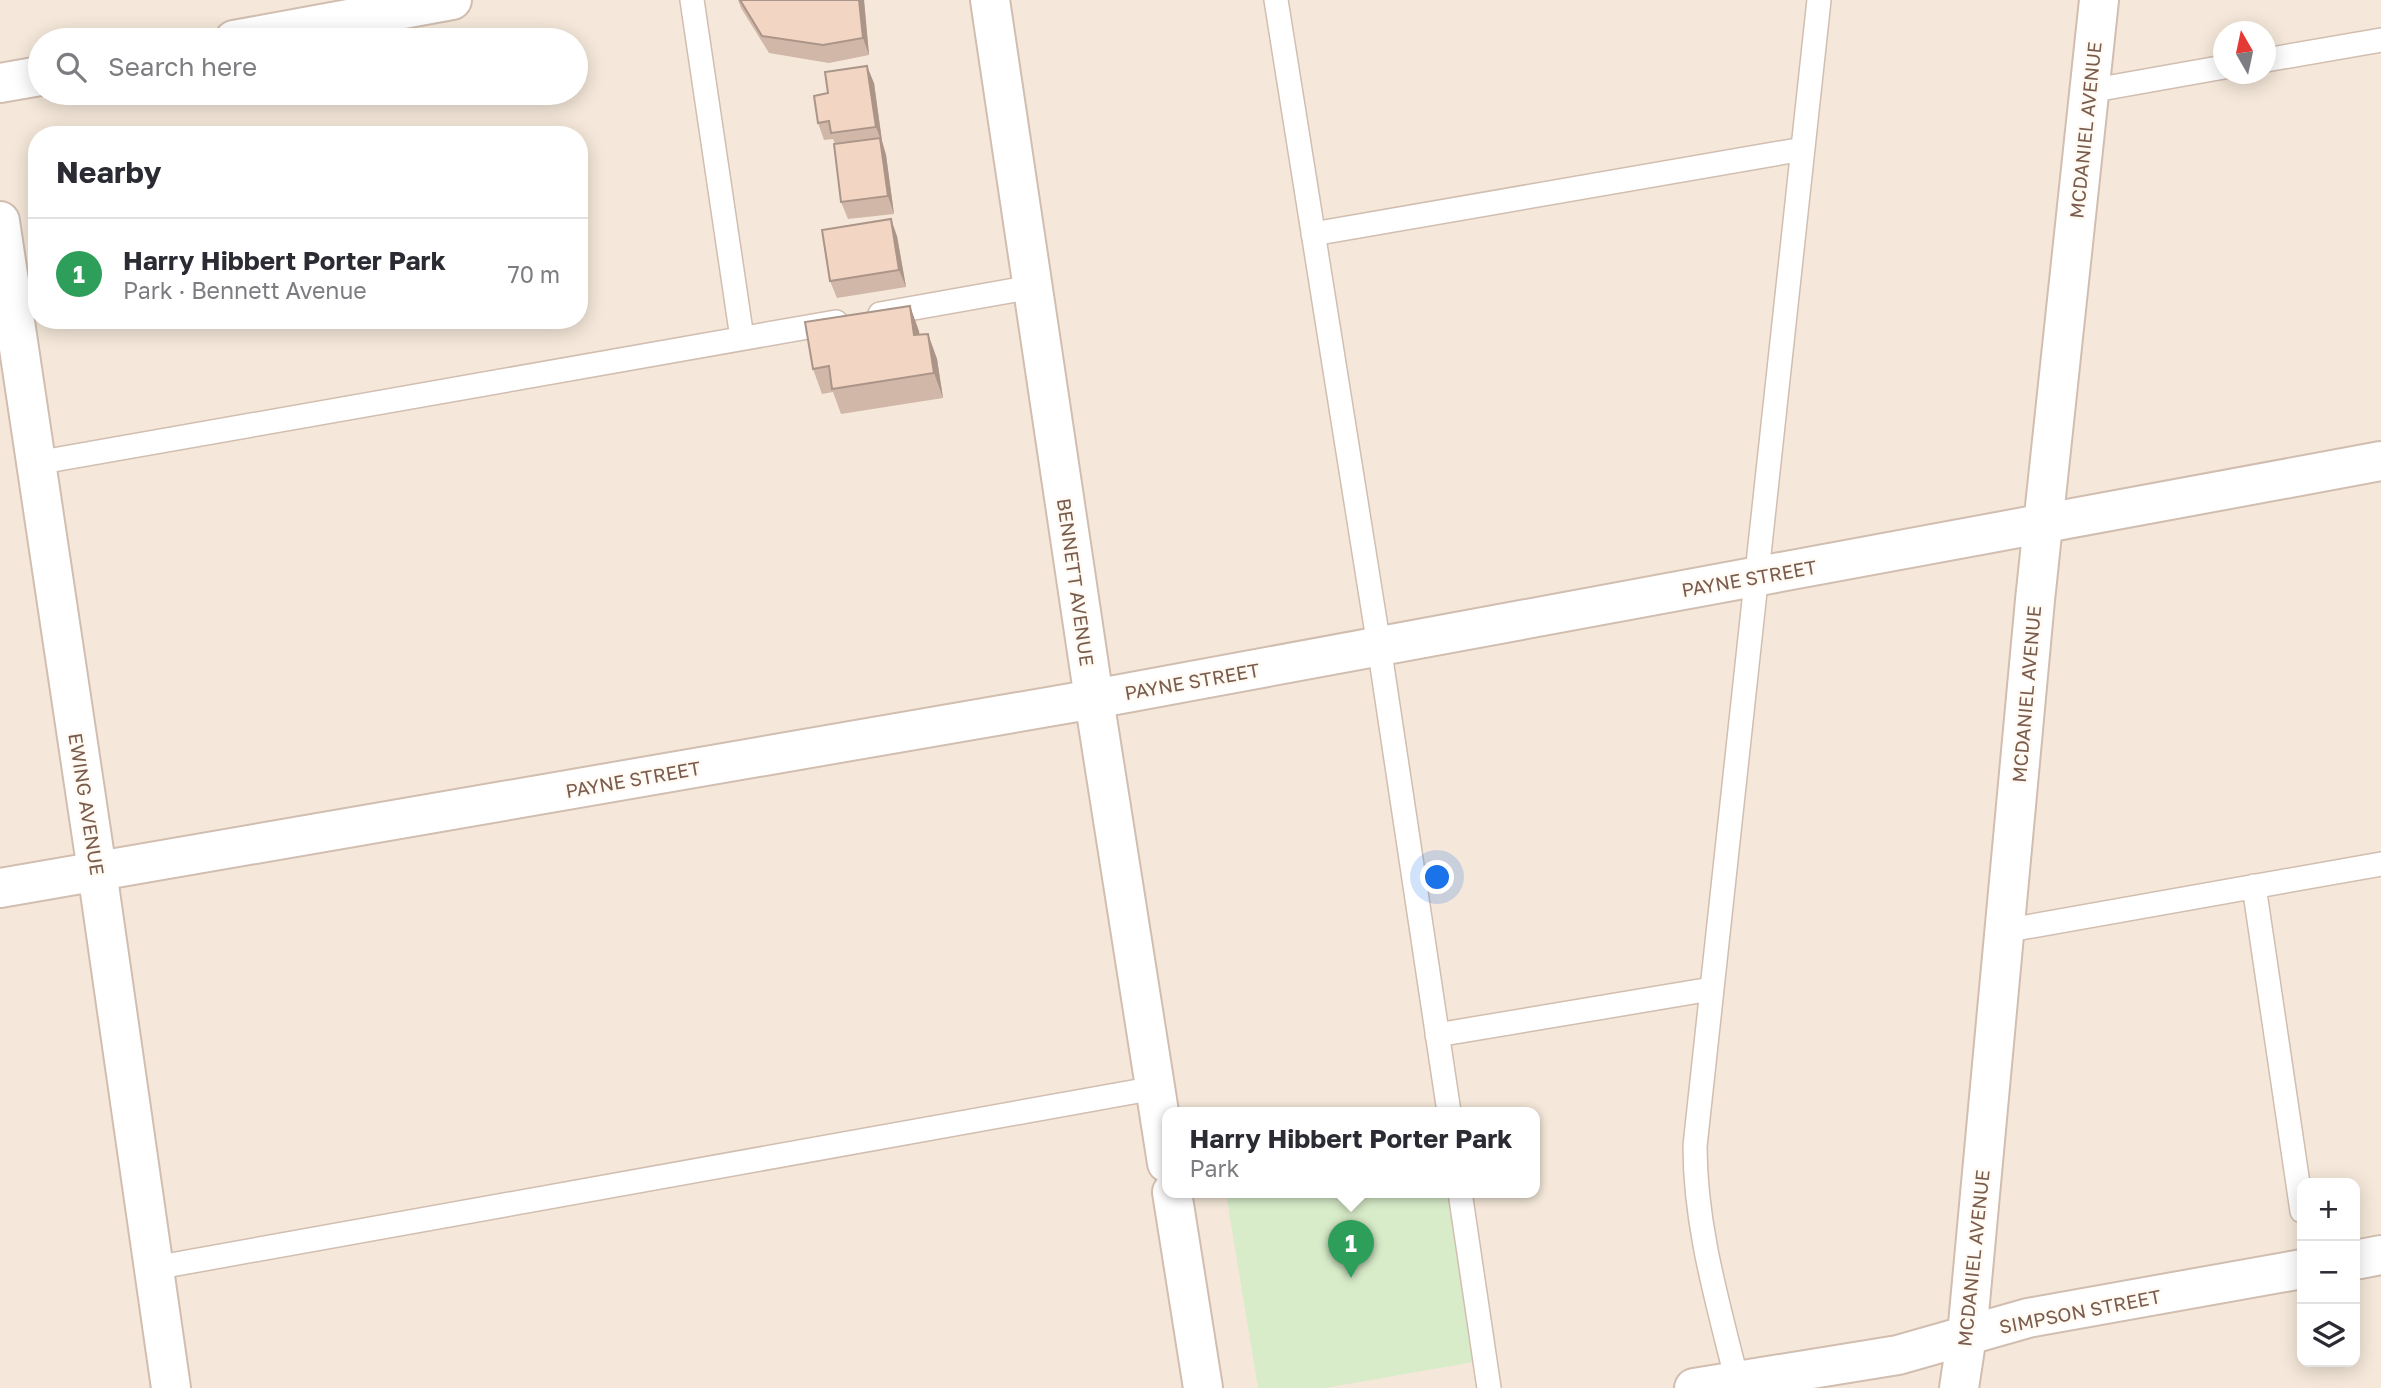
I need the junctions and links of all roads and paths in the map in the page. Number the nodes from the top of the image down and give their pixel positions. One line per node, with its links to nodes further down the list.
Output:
1 (452, 0): 7 (street)
2 (692, 0): 18 (lane)
3 (990, 0): 17 (street, BENNETT AVENUE)
4 (1276, 0): 16 (lane)
5 (1819, 0): 14 (lane)
6 (2099, 0): 13 (street, MCDANIEL AVENUE)
7 (299, 28)
8 (2381, 40): 9 (lane)
9 (2276, 58)
10 (2213, 69): 13 (lane)
11 (28, 78): 12 (street)
12 (0, 83)
13 (2089, 91): 21 (street, MCDANIEL AVENUE)
14 (1803, 149): 16 (lane); 22 (lane)
15 (0, 221): 20 (street, EWING AVENUE)
16 (1313, 234): 23 (lane)
17 (1032, 287): 18 (lane); 24 (street, BENNETT AVENUE)
18 (742, 338): 20 (lane)
19 (2381, 461): 21 (street, PAYNE STREET)
20 (36, 463): 26 (street, EWING AVENUE)
21 (2044, 523): 22 (street, PAYNE STREET); 29 (street, MCDANIEL AVENUE)
22 (1757, 576): 23 (street, PAYNE STREET); 30 (lane)
23 (1379, 646): 24 (street, PAYNE STREET); 31 (lane)
24 (1094, 699): 26 (street, PAYNE STREET); 32 (street, BENNETT AVENUE)
25 (2381, 864): 27 (lane)
26 (97, 871): 28 (street, PAYNE STREET); 40 (street, EWING AVENUE)
27 (2254, 886): 29 (lane); 35 (lane)
28 (0, 888)
29 (2004, 931): 42 (street, MCDANIEL AVENUE)
30 (1711, 989): 31 (lane); 43 (lane)
31 (1437, 1035): 33 (lane)
32 (1155, 1088): 34 (street, BENNETT AVENUE); 40 (lane)
33 (1447, 1107)
34 (1162, 1132)
35 (2297, 1178)
36 (1173, 1198): 45 (street)
37 (1461, 1198): 46 (lane)
38 (2381, 1255): 39 (street)
39 (2360, 1259)
40 (154, 1268): 44 (street, EWING AVENUE)
41 (2297, 1270): 42 (street, SIMPSON STREET)
42 (1967, 1335): 43 (street, SIMPSON STREET); 48 (street, MCDANIEL AVENUE)
43 (1737, 1381): 47 (street, SIMPSON STREET)
44 (171, 1388)
45 (1203, 1388)
46 (1489, 1388)
47 (1694, 1388)
48 (1959, 1388)

